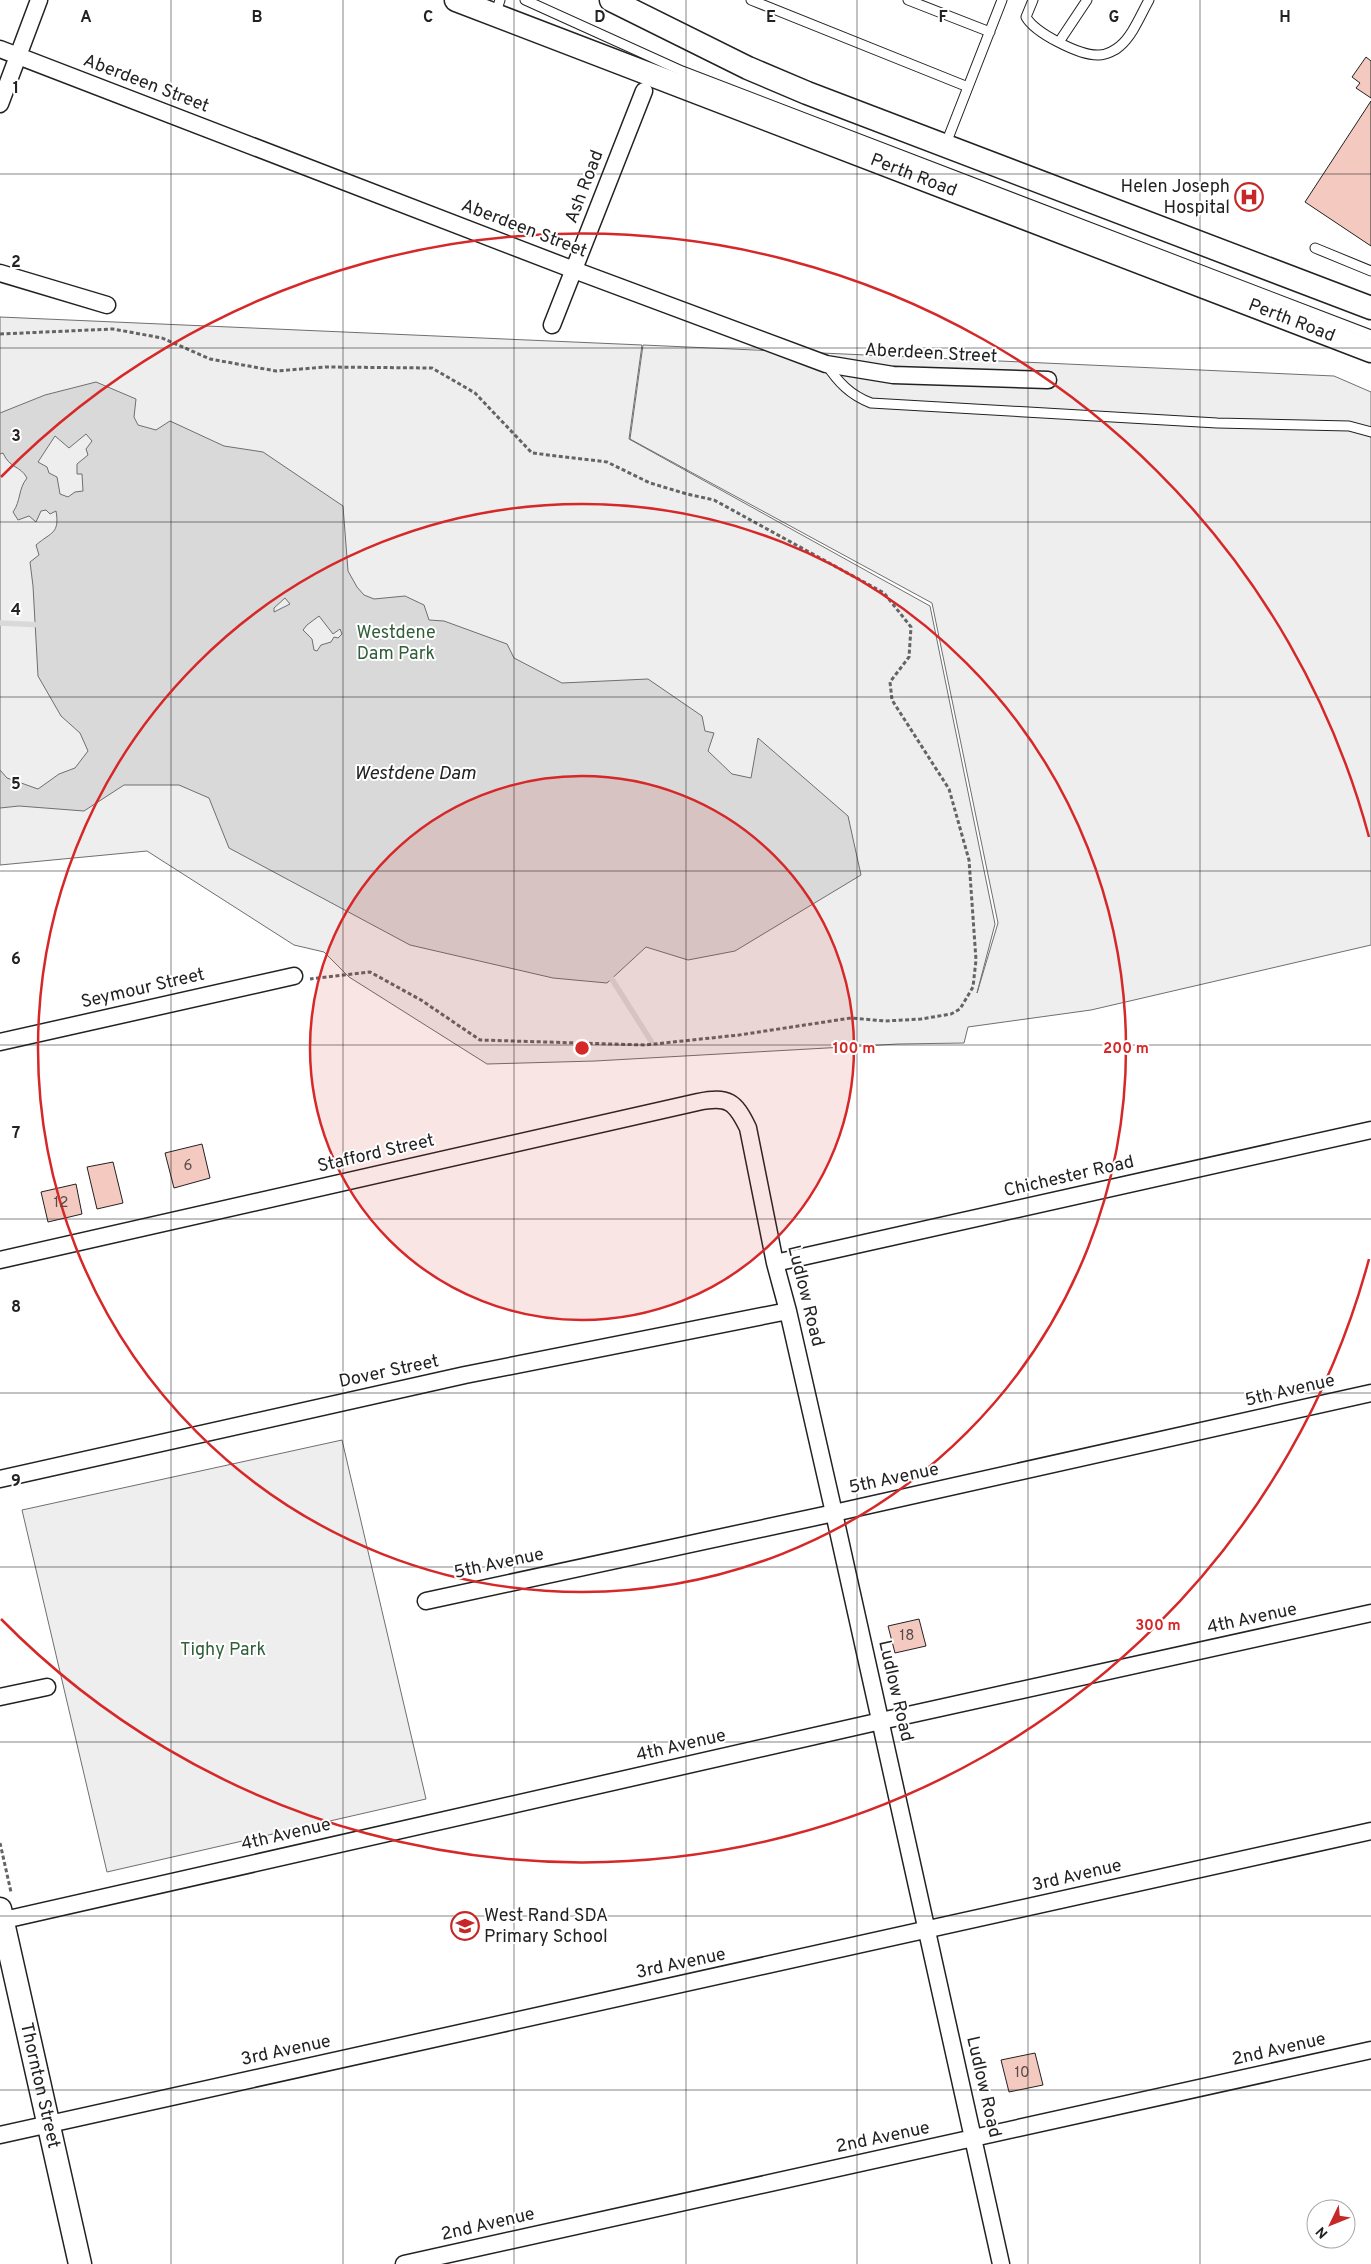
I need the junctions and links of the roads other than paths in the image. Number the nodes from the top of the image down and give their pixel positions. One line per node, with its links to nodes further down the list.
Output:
1 (40, 0): 15 (street)
2 (456, 0): 11 (main road, Perth Road)
3 (525, 0): 27 (lane)
4 (611, 0): 19 (main road)
5 (751, 0): 16 (lane)
6 (908, 0): 12 (lane)
7 (1002, 0): 12 (lane)
8 (1033, 0): 13 (lane)
9 (1087, 0): 13 (lane)
10 (1149, 0): 13 (lane)
11 (498, 8): 28 (main road, Perth Road)
12 (990, 32): 16 (lane)
13 (1059, 42)
14 (0, 49): 15 (street, Aberdeen Street)
15 (18, 56): 18 (street); 21 (street, Aberdeen Street)
16 (968, 87): 19 (lane)
17 (644, 90): 21 (street, Ash Road)
18 (0, 104)
19 (945, 146): 25 (main road)
20 (1315, 248): 22 (lane)
21 (574, 270): 26 (street, Ash Road); 29 (street, Aberdeen Street)
22 (1371, 271)
23 (0, 273): 24 (street)
24 (107, 305)
25 (1371, 308)
26 (552, 325)
27 (1371, 335)
28 (1371, 351)
29 (826, 364): 30 (street, Aberdeen Street); 31 (lane)
30 (1048, 380)
31 (1371, 432)
32 (294, 976): 33 (street, Seymour Street)
33 (0, 1042)
34 (748, 1128): 36 (street, Stafford Street); 37 (street, Ludlow Road)
35 (1371, 1130): 37 (street, Chichester Road)
36 (0, 1260)
37 (775, 1263): 38 (street, Ludlow Road)
38 (788, 1311): 40 (street, Dover Street); 41 (street, Ludlow Road)
39 (1371, 1393): 41 (street, 5th Avenue)
40 (0, 1479)
41 (834, 1513): 42 (street, 5th Avenue); 46 (street, Ludlow Road)
42 (426, 1601)
43 (1371, 1614): 46 (street, 4th Avenue)
44 (47, 1686): 45 (street)
45 (0, 1697)
46 (881, 1721): 48 (street, 4th Avenue); 49 (street, Ludlow Road)
47 (1371, 1831): 49 (street, 3rd Avenue)
48 (1, 1917): 51 (main road, Thornton Street)
49 (927, 1930): 51 (street, 3rd Avenue); 53 (street, Ludlow Road)
50 (1371, 2050): 53 (street, 2nd Avenue)
51 (48, 2124): 52 (street, 3rd Avenue); 54 (main road, Thornton Street)
52 (0, 2135)
53 (975, 2138): 55 (street, 2nd Avenue); 56 (street, Ludlow Road)
54 (80, 2264)
55 (404, 2264)
56 (1001, 2264)

